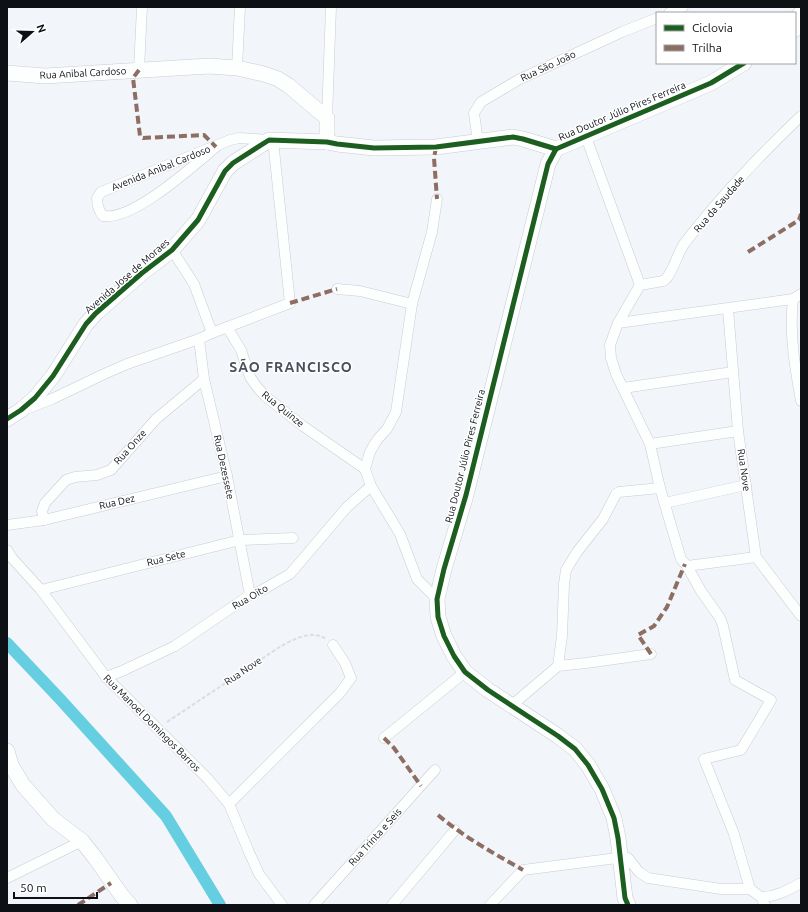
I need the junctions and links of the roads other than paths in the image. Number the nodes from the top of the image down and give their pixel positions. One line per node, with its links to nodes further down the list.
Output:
1 (142, 7): 9 (street)
2 (240, 7): 8 (street)
3 (331, 7): 12 (street)
4 (683, 7): 5 (street)
5 (671, 12)
6 (656, 18): 16 (street, Rua São João)
7 (742, 64): 13 (street, Rua Doutor Júlio Pires Ferreira)
8 (237, 68): 9 (street, Rua Anibal Cardoso); 12 (street, Rua Anibal Cardoso)
9 (139, 70): 10 (street, Rua Anibal Cardoso)
10 (7, 73)
11 (801, 116): 21 (street, Rua da Saudade)
12 (327, 118): 15 (street)
13 (586, 137): 18 (street, Rua Doutor Júlio Pires Ferreira); 21 (street)
14 (271, 140): 15 (street); 17 (street, Avenida Anibal Cardoso); 20 (street, Avenida Jose de Moraes); 27 (street)
15 (327, 142): 16 (street)
16 (478, 142): 18 (street)
17 (216, 147): 17 (street, Avenida Anibal Cardoso)
18 (556, 149): 53 (street, Rua Doutor Júlio Pires Ferreira)
19 (437, 199): 24 (street)
20 (172, 250): 28 (street); 34 (street, Avenida Jose de Moraes)
21 (640, 285): 26 (street)
22 (337, 288): 24 (street)
23 (797, 297): 25 (street); 33 (street)
24 (412, 304): 38 (street)
25 (728, 309): 26 (street); 30 (street, Rua Nove)
26 (618, 323): 32 (street)
27 (227, 328): 28 (street); 38 (street, Rua Quinze)
28 (212, 333): 29 (street)
29 (199, 339): 31 (street, Rua Dezessete); 34 (street)
30 (733, 372): 32 (street); 36 (street, Rua Nove)
31 (204, 379): 39 (street, Rua Dezessete); 44 (street, Rua Onze)
32 (623, 388): 37 (street)
33 (801, 401)
34 (21, 410): 35 (street, Avenida Jose de Moraes)
35 (7, 419)
36 (738, 431): 37 (street); 40 (street, Rua Nove)
37 (650, 444): 42 (street)
38 (365, 469): 41 (street)
39 (226, 476): 44 (street, Rua Dez); 47 (street, Rua Dezessete)
40 (746, 485): 43 (street); 49 (street, Rua Nove)
41 (371, 486): 52 (street, Rua Oito); 53 (street)
42 (660, 488): 43 (street); 57 (street)
43 (665, 503): 50 (street)
44 (44, 520): 45 (street, Rua Dez)
45 (7, 525)
46 (293, 538): 47 (street, Rua Sete)
47 (240, 540): 51 (street, Rua Sete); 52 (street, Rua Dezessete)
48 (7, 550): 51 (street, Rua Manoel Domingos Barros)
49 (756, 557): 50 (street); 54 (street, Rua Nove)
50 (687, 566): 70 (street)
51 (41, 590): 59 (street, Rua Manoel Domingos Barros)
52 (250, 595): 59 (street, Rua Oito)
53 (437, 599): 58 (street, Rua Doutor Júlio Pires Ferreira)
54 (801, 616)
55 (333, 645): 64 (street)
56 (651, 654): 57 (street)
57 (558, 666): 60 (street)
58 (465, 672): 60 (street, Rua Doutor Júlio Pires Ferreira); 61 (street)
59 (106, 677): 64 (street, Rua Manoel Domingos Barros)
60 (511, 706): 67 (street, Rua Doutor Júlio Pires Ferreira)
61 (384, 738)
62 (7, 751): 66 (street)
63 (435, 770): 74 (street, Rua Trinta e Seis)
64 (229, 804): 73 (street, Rua Manoel Domingos Barros)
65 (455, 830): 75 (street)
66 (82, 841): 68 (street); 72 (street)
67 (620, 858): 70 (street); 76 (street); 77 (street, Rua Doutor Júlio Pires Ferreira)
68 (7, 878)
69 (801, 883): 71 (street)
70 (750, 889): 71 (street)
71 (763, 901)
72 (130, 905)
73 (282, 905)
74 (314, 905)
75 (392, 905)
76 (490, 905)
77 (628, 905)

